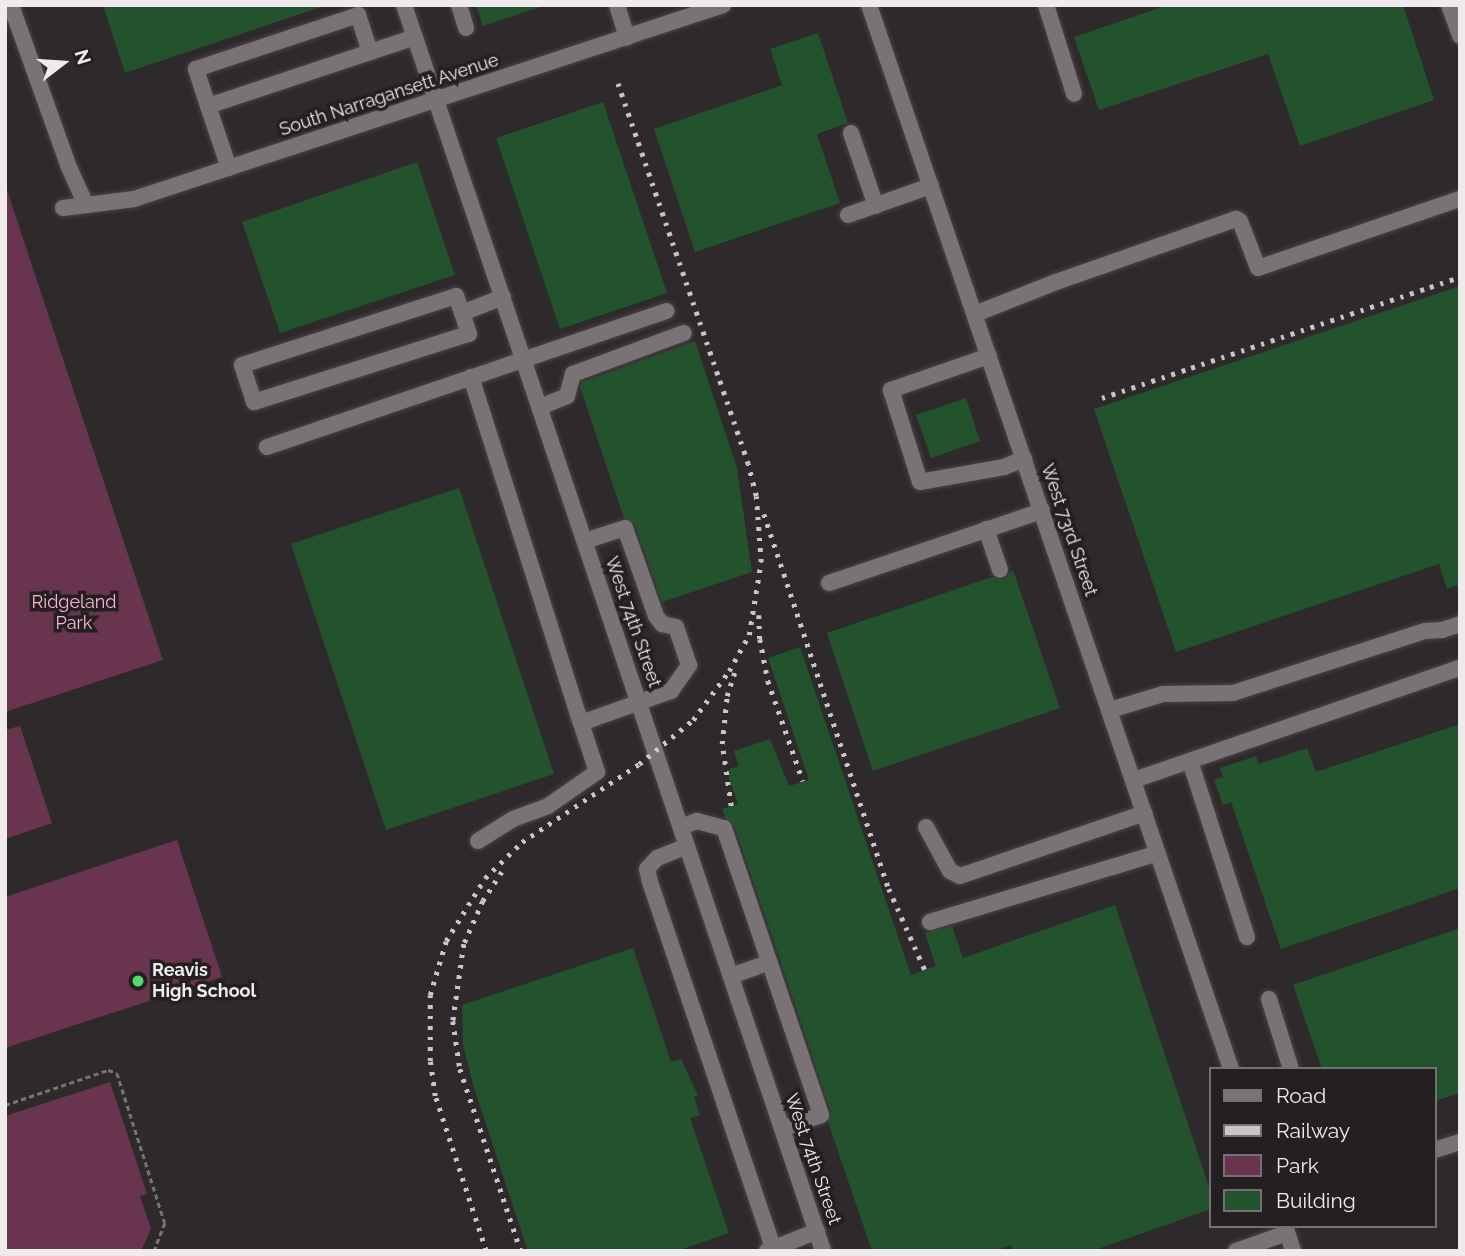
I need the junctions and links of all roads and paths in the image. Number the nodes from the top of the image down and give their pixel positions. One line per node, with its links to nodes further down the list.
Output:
1 (404, 5): 11 (street, West 74th Street)
2 (459, 5): 9 (street)
3 (617, 5): 12 (street)
4 (869, 5): 19 (street, West 73rd Street)
5 (1046, 5): 14 (street)
6 (1449, 5): 10 (street)
7 (722, 6): 12 (street, South Narragansett Avenue)
8 (5, 8): 21 (street)
9 (466, 29)
10 (1460, 36)
11 (415, 37): 13 (street); 15 (street, West 74th Street)
12 (627, 37): 15 (street, South Narragansett Avenue)
13 (370, 52): 16 (street); 16 (street)
14 (1074, 94)
15 (436, 100): 18 (street, South Narragansett Avenue); 25 (street, West 74th Street)
16 (208, 106): 18 (street)
17 (850, 133): 22 (street)
18 (229, 168): 21 (street, South Narragansett Avenue)
19 (931, 186): 22 (street); 28 (street, West 73rd Street)
20 (1460, 198): 28 (street)
21 (86, 205): 23 (street, South Narragansett Avenue)
22 (876, 205): 24 (street)
23 (63, 208)
24 (848, 215)
25 (503, 297): 27 (street); 31 (street, West 74th Street)
26 (666, 311): 31 (street)
27 (463, 313): 27 (street)
28 (975, 314): 30 (street, West 73rd Street)
29 (684, 333): 33 (street)
30 (989, 356): 35 (street, West 73rd Street); 35 (street)
31 (524, 359): 32 (street); 33 (street, West 74th Street)
32 (471, 377): 34 (street); 45 (street)
33 (540, 407): 38 (street, West 74th Street)
34 (267, 447)
35 (1024, 459): 36 (street, West 73rd Street)
36 (1042, 511): 37 (street); 44 (street, West 73rd Street)
37 (986, 530): 39 (street); 40 (street)
38 (585, 541): 43 (street, West 74th Street); 43 (street)
39 (1000, 570)
40 (829, 583)
41 (1460, 624): 44 (street)
42 (1460, 668): 46 (street)
43 (640, 702): 45 (street); 49 (street, West 74th Street)
44 (1110, 710): 47 (street, West 73rd Street)
45 (581, 723): 51 (street)
46 (1190, 761): 47 (street); 55 (street)
47 (1134, 780): 48 (street, West 73rd Street)
48 (1145, 813): 50 (street); 53 (street, West 73rd Street)
49 (681, 827): 52 (street, West 74th Street); 56 (street)
50 (926, 827)
51 (478, 841)
52 (687, 846): 57 (street, West 74th Street); 67 (street)
53 (1158, 853): 54 (street); 59 (street, West 73rd Street)
54 (930, 922)
55 (1247, 937)
56 (770, 962): 57 (street); 62 (street)
57 (731, 976): 62 (street, West 74th Street)
58 (1269, 999): 60 (street)
59 (1230, 1067)
60 (1290, 1067)
61 (5, 1105): 68 (path)
62 (782, 1129): 66 (street, West 74th Street)
63 (1460, 1142): 64 (street)
64 (1437, 1149)
65 (1286, 1230): 70 (street); 71 (street)
66 (817, 1231): 67 (street); 69 (street, West 74th Street)
67 (770, 1250)
68 (154, 1251)
69 (823, 1251)
70 (1236, 1251)
71 (1293, 1251)

